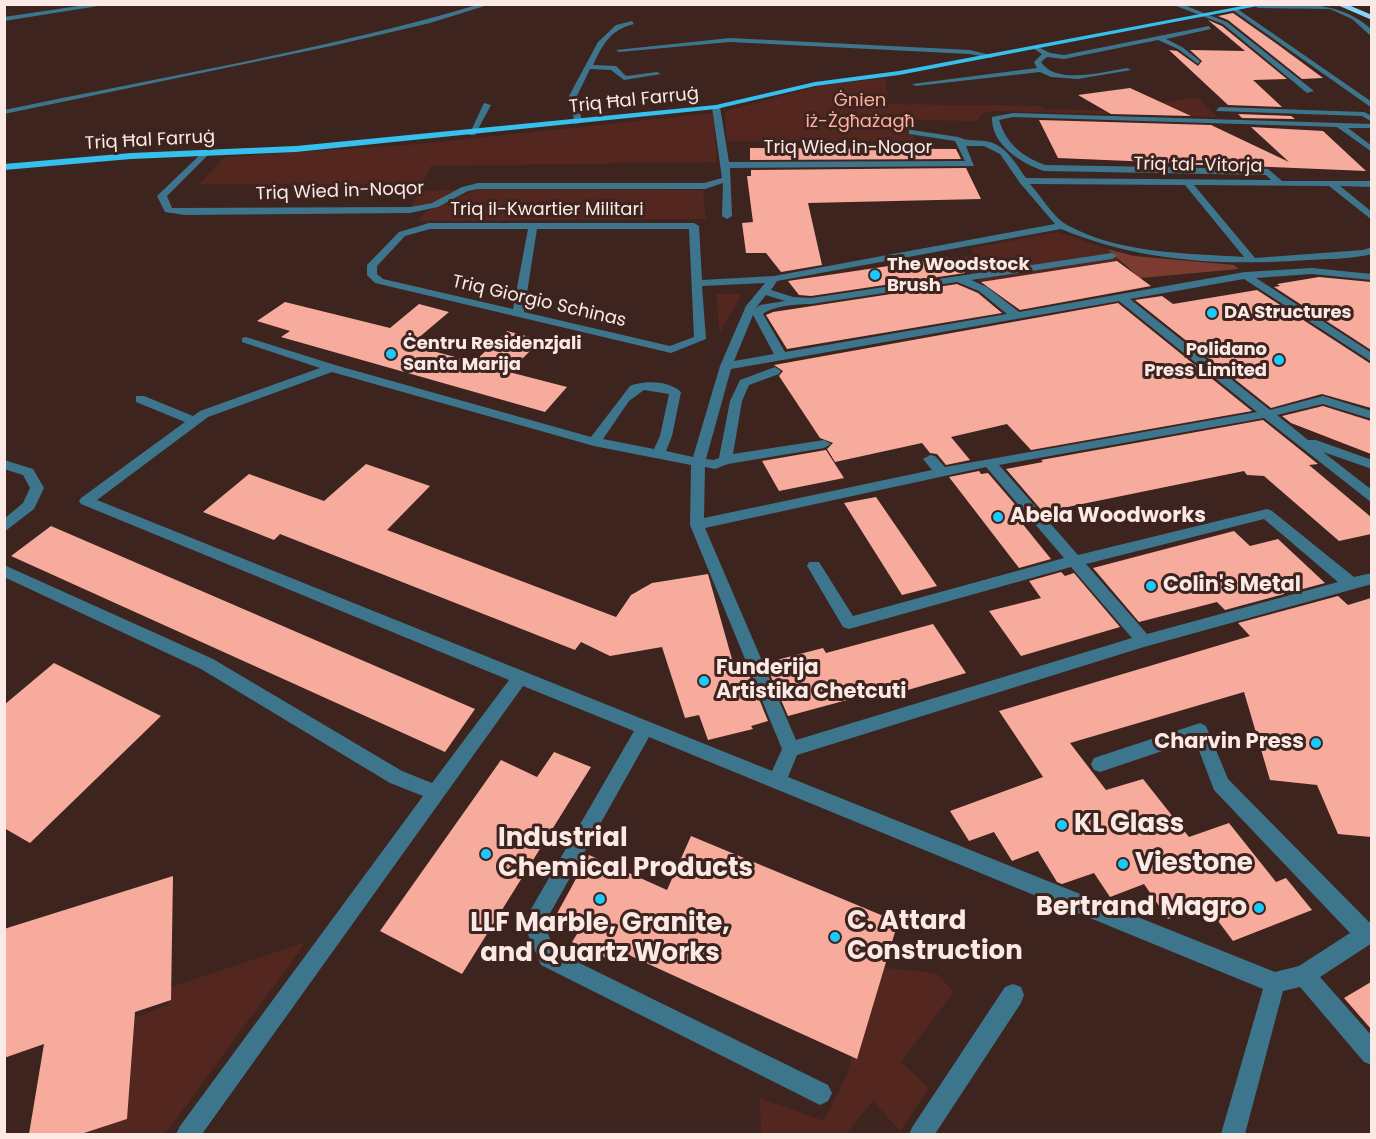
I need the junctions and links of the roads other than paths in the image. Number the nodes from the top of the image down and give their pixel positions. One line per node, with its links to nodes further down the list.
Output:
1 (108, 4): 10 (street)
2 (488, 4): 32 (street)
3 (1174, 4): 8 (street)
4 (1338, 4): 9 (highway)
5 (1355, 4): 9 (highway)
6 (1264, 5): 7 (main road, Triq Ħal Farruġ); 13 (street)
7 (1236, 10): 8 (main road, Triq Ħal Farruġ); 29 (street)
8 (1209, 15): 16 (main road, Triq Ħal Farruġ); 27 (street)
9 (1371, 17)
10 (4, 19)
11 (632, 23): 22 (street)
12 (1209, 28): 14 (street)
13 (1371, 35)
14 (1159, 38): 19 (street); 21 (street)
15 (844, 40): 18 (street)
16 (1035, 48): 18 (main road, Triq Ħal Farruġ); 19 (street)
17 (620, 50): 20 (street)
18 (1011, 52): 20 (main road, Triq Ħal Farruġ)
19 (1047, 55): 23 (street)
20 (991, 56): 30 (main road, Triq Ħal Farruġ)
21 (1198, 62)
22 (588, 67): 25 (street); 34 (street)
23 (1041, 70): 24 (street); 26 (street)
24 (1127, 70)
25 (657, 74)
26 (915, 84)
27 (1310, 91)
28 (487, 105): 38 (street)
29 (1371, 106)
30 (716, 107): 34 (main road, Triq Ħal Farruġ); 42 (street)
31 (1219, 110): 33 (street)
32 (4, 112)
33 (1371, 120)
34 (578, 122): 38 (main road, Triq Ħal Farruġ)
35 (1339, 125): 36 (street); 40 (street); 44 (street)
36 (1371, 126)
37 (912, 132): 39 (street)
38 (472, 133): 41 (main road, Triq Ħal Farruġ)
39 (960, 143): 42 (street, Triq Wied in-Noqor); 46 (street)
40 (1371, 150)
41 (205, 153): 43 (main road, Triq Ħal Farruġ); 45 (street, Triq Wied in-Noqor)
42 (725, 165): 45 (street)
43 (4, 167)
44 (1044, 168): 46 (street); 48 (street)
45 (727, 179): 52 (street)
46 (1023, 181): 47 (street, Triq tal-Vitorja); 54 (street)
47 (1187, 182): 48 (street, Triq tal-Vitorja); 57 (street)
48 (1280, 184): 50 (street, Triq tal-Vitorja)
49 (1371, 184): 50 (street, Triq tal-Vitorja)
50 (1333, 185): 51 (street)
51 (1370, 214)
52 (727, 216)
53 (533, 226): 58 (street, Triq il-Kwartier Militari); 63 (street, Triq il-Kwartier Militari); 67 (street)
54 (1062, 226): 57 (street); 61 (street)
55 (1371, 250): 57 (street)
56 (1112, 256): 62 (street)
57 (1252, 261)
58 (372, 275): 67 (street, Triq Giorgio Schinas)
59 (1245, 275): 60 (street); 65 (street); 71 (street)
60 (1371, 277)
61 (774, 279): 63 (street); 64 (street)
62 (957, 279): 66 (street); 68 (street)
63 (699, 283): 67 (street, Triq Giorgio Schinas)
64 (764, 291): 66 (street); 72 (street)
65 (1121, 297): 68 (street); 76 (street)
66 (811, 301): 70 (street)
67 (518, 313)
68 (1016, 315): 70 (street)
69 (246, 340): 73 (street)
70 (781, 356): 72 (street)
71 (1371, 360)
72 (726, 366): 87 (street)
73 (331, 368): 78 (street); 81 (street)
74 (775, 371): 84 (street)
75 (140, 399): 78 (street)
76 (1267, 414): 77 (street); 79 (street); 85 (street)
77 (1371, 415)
78 (195, 421): 99 (street)
79 (1299, 439): 88 (street); 90 (street)
80 (821, 440): 84 (street)
81 (594, 442): 82 (street); 82 (street)
82 (658, 455): 87 (street)
83 (930, 459): 89 (street)
84 (725, 460): 87 (street)
85 (989, 462): 89 (street); 93 (street)
86 (4, 464): 92 (street)
87 (698, 464): 91 (street)
88 (1371, 465)
89 (942, 472): 91 (street)
90 (1371, 498)
91 (697, 525): 101 (street)
92 (4, 526)
93 (1074, 561): 94 (street); 97 (street); 98 (street)
94 (814, 566)
95 (4, 570): 104 (street)
96 (1371, 578): 97 (street)
97 (1349, 582): 98 (street)
98 (1144, 641): 101 (street)
99 (520, 677): 100 (street); 104 (street)
100 (645, 727): 103 (street); 110 (street)
101 (790, 749): 103 (street)
102 (1100, 764): 105 (street)
103 (777, 781): 107 (street)
104 (437, 793): 111 (street)
105 (1369, 932): 106 (street)
106 (1304, 975): 107 (street); 109 (street)
107 (1275, 983): 113 (street)
108 (1013, 995): 112 (street)
109 (1371, 1054)
110 (820, 1093)
111 (188, 1134)
112 (921, 1134)
113 (1233, 1134)

